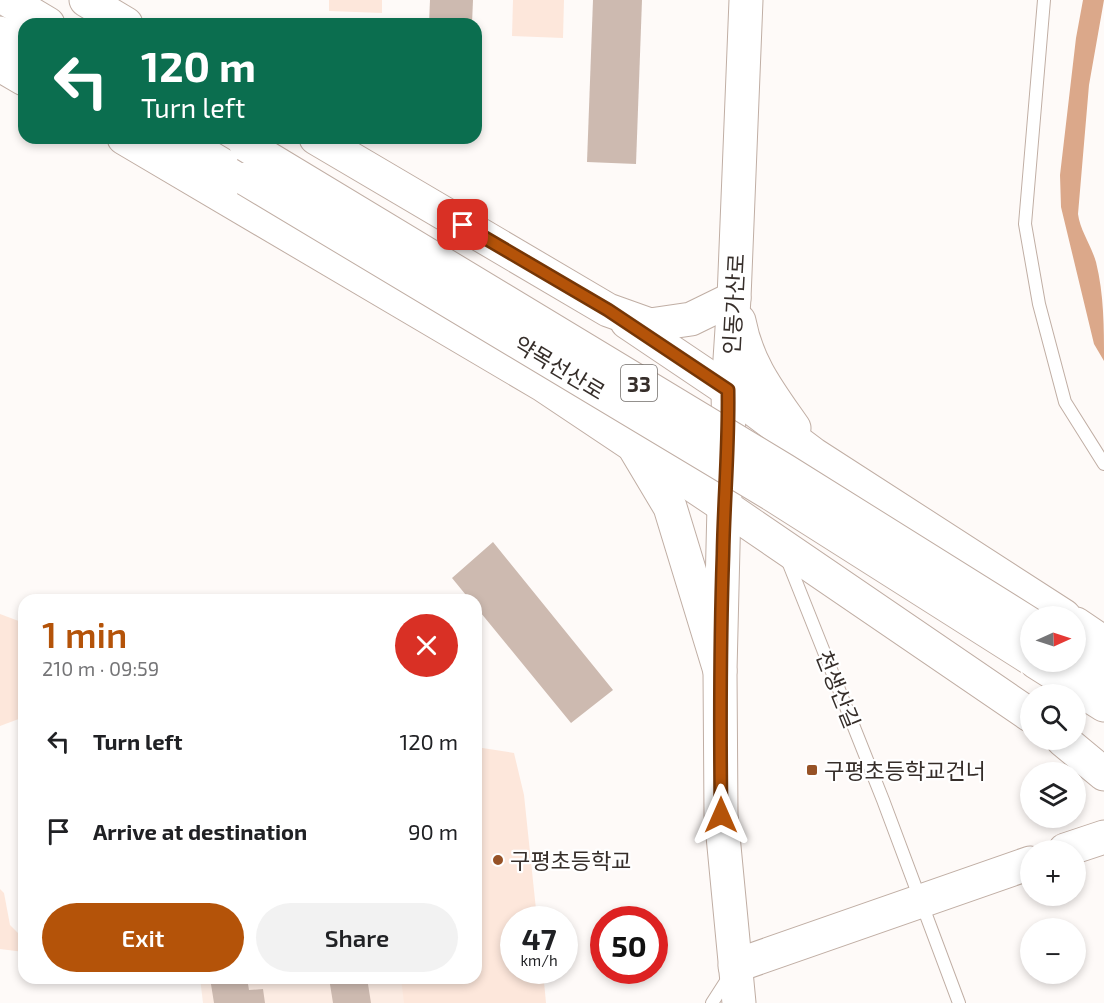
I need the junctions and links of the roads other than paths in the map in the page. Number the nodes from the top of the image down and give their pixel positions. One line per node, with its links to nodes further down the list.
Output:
1 (8, 0): 5 (main road)
2 (86, 0): 6 (main road)
3 (746, 0): 15 (main road, 인동가산로)
4 (1044, 0): 20 (lane)
5 (38, 18)
6 (116, 18)
7 (0, 33): 8 (main road)
8 (18, 44)
9 (0, 65): 10 (main road)
10 (18, 76)
11 (134, 144): 18 (main road)
12 (187, 144): 27 (main road, 약목선산로 / 33, bridge)
13 (246, 144): 24 (main road, 약목선산로 / 33, bridge)
14 (326, 144): 16 (main road)
15 (734, 298): 16 (main road); 17 (main road, 인동가산로); 19 (main road)
16 (608, 310): 17 (main road)
17 (728, 390): 19 (main road); 21 (main road, 인동가산로)
18 (633, 443): 21 (main road); 30 (main road)
19 (813, 454): 23 (main road)
20 (1104, 464)
21 (724, 506): 22 (main road); 30 (main road, 인동가산로)
22 (781, 544): 33 (main road); 39 (lane, 천생산길)
23 (1049, 606)
24 (1020, 618)
25 (1086, 631): 26 (main road)
26 (1104, 643)
27 (1020, 652)
28 (1086, 658): 29 (main road)
29 (1104, 670)
30 (720, 671): 40 (main road, 인동가산로)
31 (1052, 672): 32 (main road)
32 (1104, 705)
33 (1020, 708)
34 (1075, 750): 35 (main road)
35 (1104, 774)
36 (1104, 837): 37 (main road)
37 (1086, 843)
38 (1020, 866): 39 (main road)
39 (921, 901): 40 (main road); 43 (lane)
40 (735, 966): 41 (lane); 42 (main road, 인동가산로)
41 (712, 1003)
42 (739, 1003)
43 (959, 1003)

